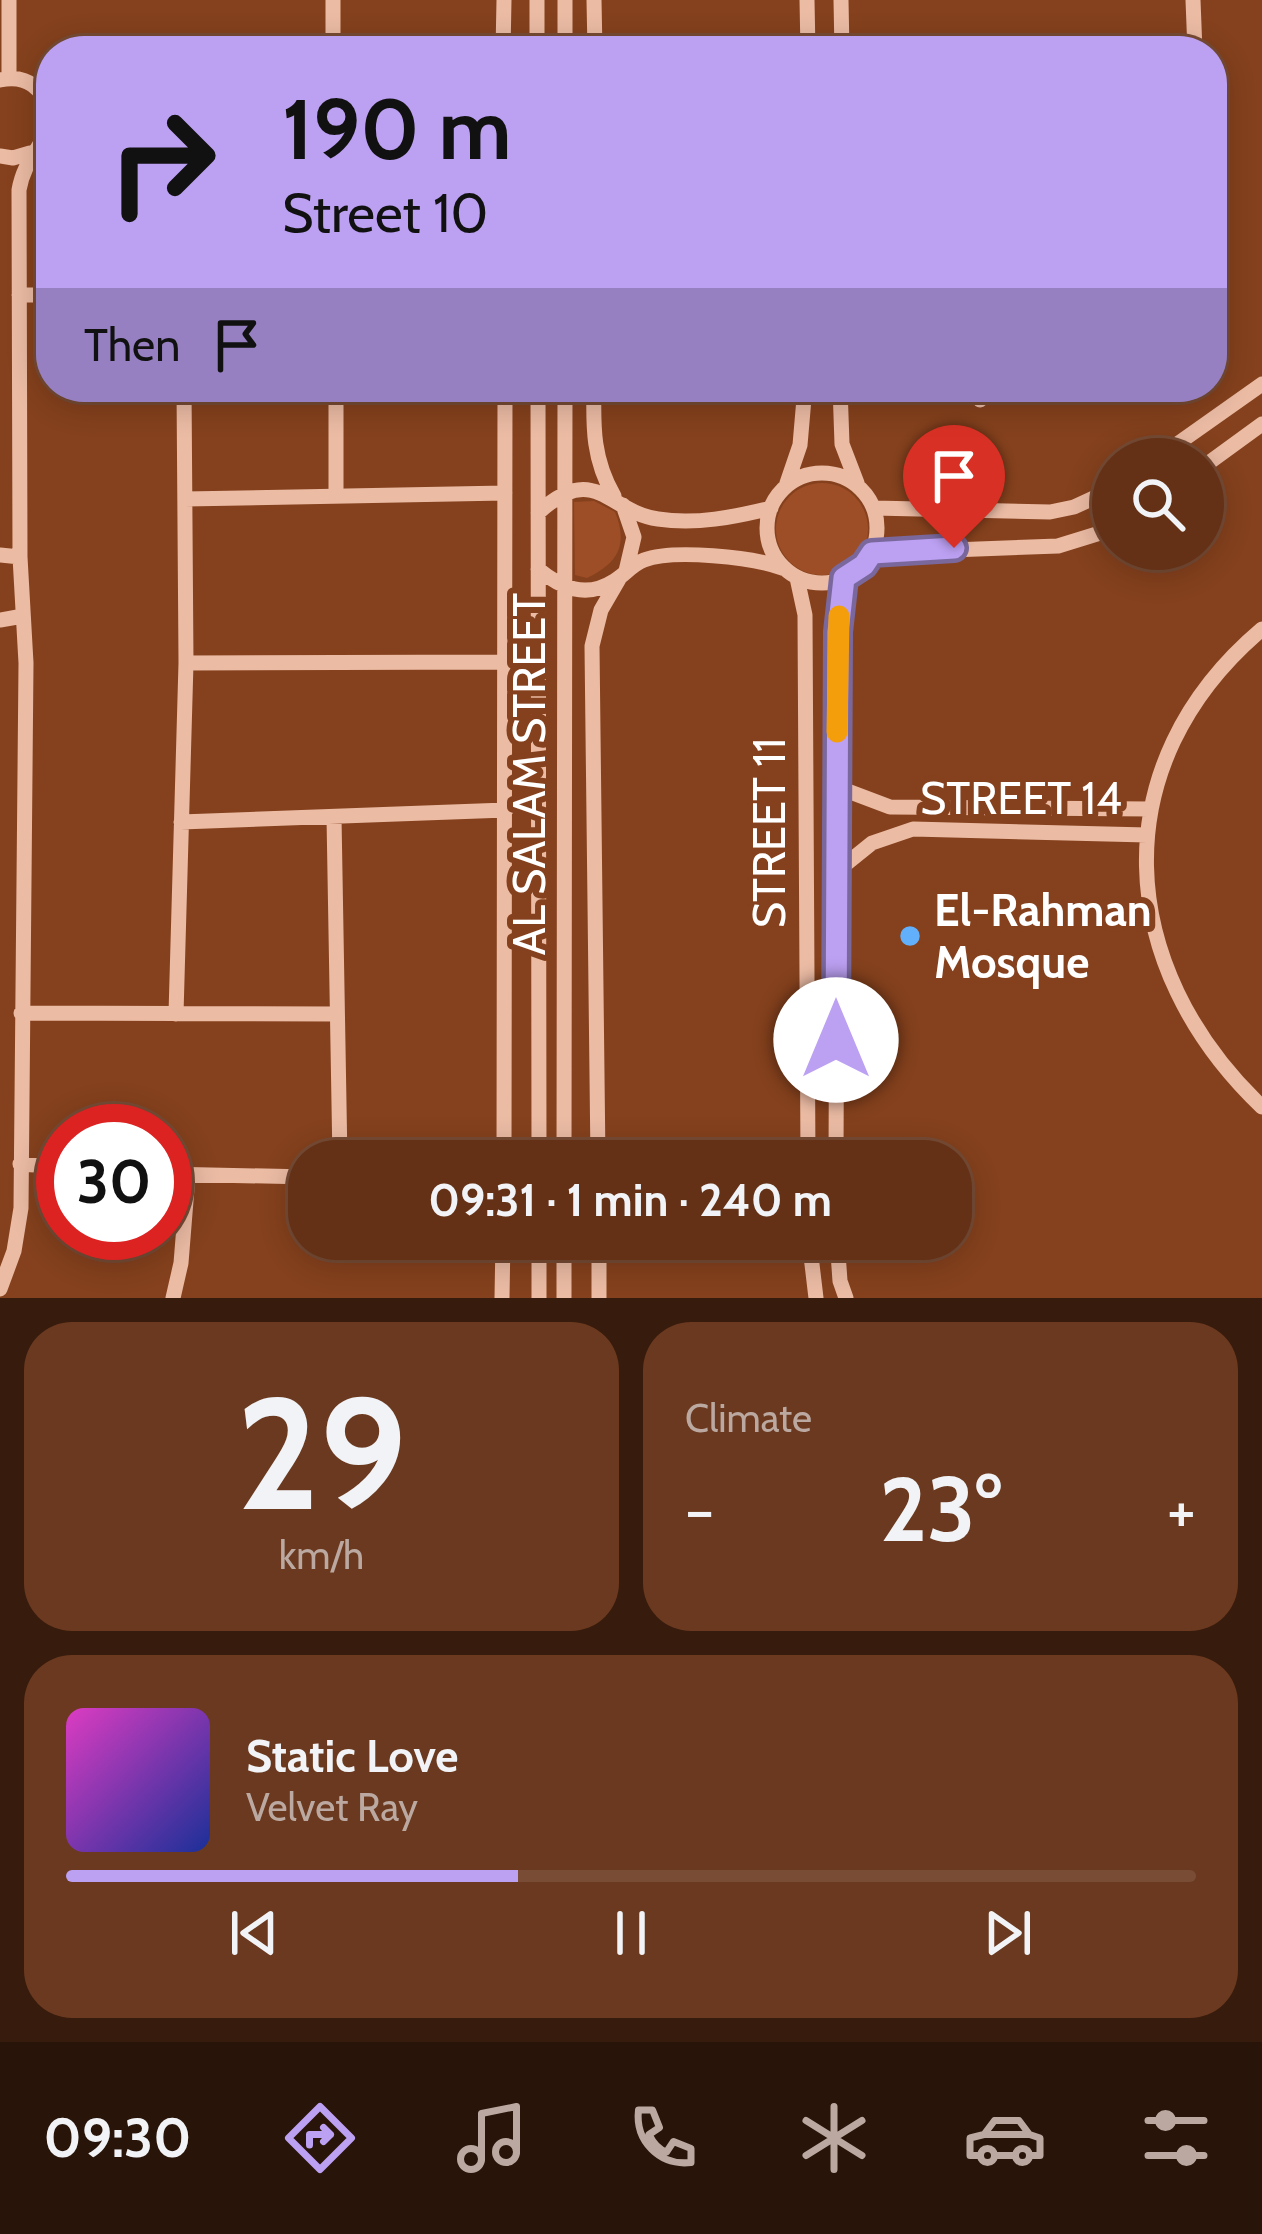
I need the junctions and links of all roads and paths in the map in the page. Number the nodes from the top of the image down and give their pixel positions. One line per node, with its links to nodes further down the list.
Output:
1 (9, 0): 18 (street)
2 (333, 0): 10 (street)
3 (504, 0): 11 (street)
4 (537, 0): 12 (street)
5 (565, 0): 13 (street)
6 (594, 0): 14 (street)
7 (807, 0): 15 (street)
8 (842, 0): 16 (street)
9 (1193, 0): 17 (street)
10 (333, 36)
11 (503, 36)
12 (537, 36)
13 (565, 36)
14 (595, 36)
15 (808, 36)
16 (842, 36)
17 (1195, 36)
18 (4, 78): 19 (street)
19 (36, 86)
20 (36, 148): 21 (street)
21 (0, 156)
22 (36, 157): 23 (street)
23 (20, 295): 24 (street); 51 (street)
24 (36, 295)
25 (1262, 384): 35 (street)
26 (184, 402): 42 (street)
27 (336, 402): 41 (street)
28 (505, 402): 39 (street)
29 (538, 402): 47 (street, AL SALAM STREET)
30 (565, 402): 40 (street, AL SALAM STREET)
31 (594, 402): 44 (street)
32 (804, 402): 38 (street)
33 (841, 402): 37 (street)
34 (1262, 424): 36 (street)
35 (1186, 438)
36 (1224, 451)
37 (858, 486): 38 (street); 46 (street)
38 (785, 487): 45 (street)
39 (506, 493): 41 (street); 60 (street)
40 (567, 493): 44 (street); 47 (street); 56 (street, AL SALAM STREET)
41 (336, 496): 42 (street)
42 (184, 499): 61 (street)
43 (1092, 499): 46 (street)
44 (618, 500): 45 (street); 54 (street)
45 (771, 508): 53 (street)
46 (874, 508): 49 (street)
47 (538, 512): 52 (street, AL SALAM STREET)
48 (1092, 535): 49 (street)
49 (872, 553): 55 (street)
50 (0, 555): 51 (street)
51 (20, 556): 57 (street)
52 (538, 568): 56 (street); 79 (street, AL SALAM STREET)
53 (791, 573): 54 (street); 55 (street); 71 (street, STREET 11)
54 (622, 575): 56 (street); 62 (street)
55 (844, 578): 64 (street, STREET 11)
56 (566, 588): 63 (street, AL SALAM STREET)
57 (22, 616): 58 (street); 73 (street)
58 (0, 620)
59 (1262, 629): 65 (street)
60 (506, 662): 61 (street); 66 (street)
61 (186, 663): 68 (street)
62 (590, 702): 63 (street); 81 (street)
63 (564, 703): 80 (street, AL SALAM STREET)
64 (837, 787): 65 (street, STREET 14); 70 (street, STREET 11)
65 (1151, 809): 69 (street)
66 (506, 811): 67 (street); 78 (street)
67 (334, 817): 68 (street); 75 (street)
68 (182, 823): 74 (street)
69 (1147, 835): 70 (street, STREET 14); 76 (street)
70 (836, 872): 72 (street, STREET 11)
71 (805, 958): 72 (street); 82 (street, STREET 11)
72 (835, 959): 83 (street, STREET 11)
73 (21, 1013): 74 (street); 84 (street)
74 (176, 1014): 75 (street)
75 (337, 1014): 77 (street)
76 (1262, 1107)
77 (340, 1140)
78 (504, 1140)
79 (539, 1140)
80 (564, 1140)
81 (598, 1140)
82 (808, 1140)
83 (836, 1140)
84 (20, 1164): 85 (street); 95 (street)
85 (36, 1165)
86 (192, 1176): 87 (street)
87 (288, 1177)
88 (181, 1260): 96 (street)
89 (503, 1260): 97 (street)
90 (539, 1260): 98 (street)
91 (564, 1260): 99 (street)
92 (599, 1260): 100 (street)
93 (811, 1260): 101 (street)
94 (838, 1260): 102 (street)
95 (0, 1289)
96 (173, 1298)
97 (502, 1298)
98 (539, 1298)
99 (564, 1298)
100 (599, 1298)
101 (816, 1298)
102 (846, 1298)

